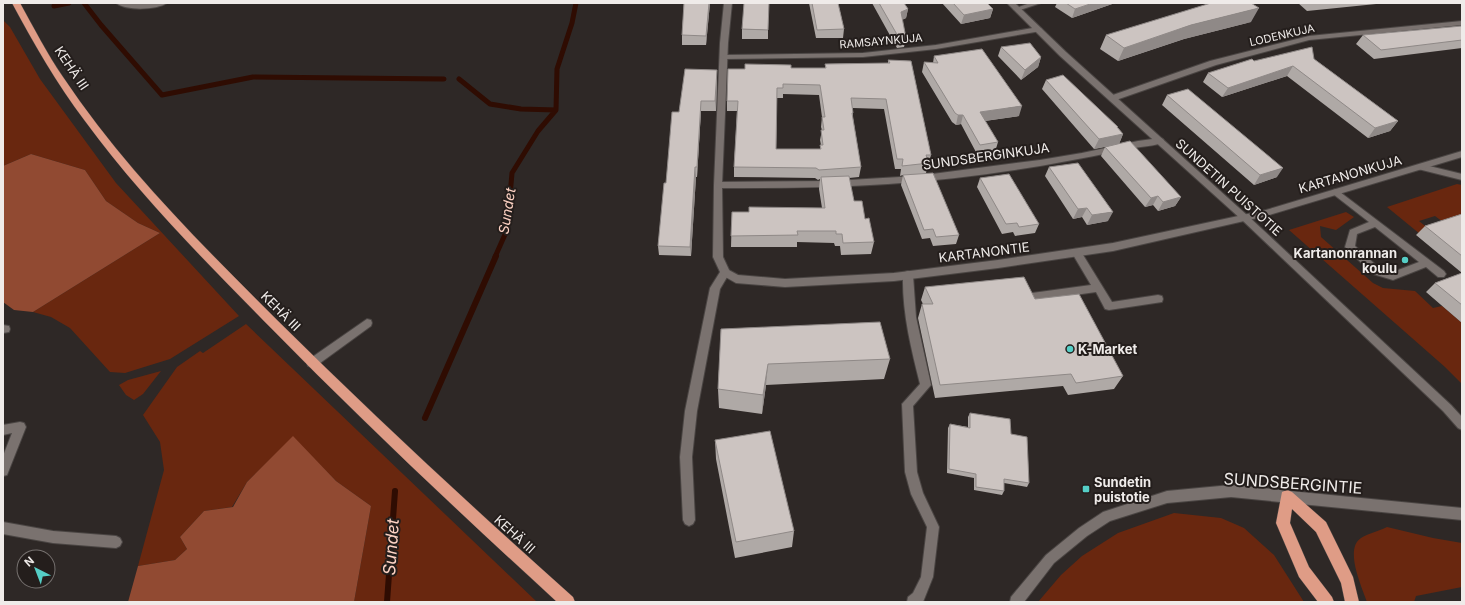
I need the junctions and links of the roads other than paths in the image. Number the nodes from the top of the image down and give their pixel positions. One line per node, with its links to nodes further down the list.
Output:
1 (16, 3): 28 (highway, KEHÄ III)
2 (120, 3): 3 (street)
3 (163, 3)
4 (728, 3): 9 (street)
5 (1037, 3): 6 (street)
6 (1014, 6): 8 (street, SUNDETIN PUISTOTIE)
7 (1462, 23): 10 (street, LODENKUJA)
8 (1038, 29): 9 (street, RAMSAYNKUJA); 10 (street, SUNDETIN PUISTOTIE)
9 (724, 57): 15 (street)
10 (1113, 98): 11 (street, SUNDETIN PUISTOTIE)
11 (1160, 141): 15 (street, SUNDSBERGINKUJA); 17 (street, SUNDETIN PUISTOTIE)
12 (1462, 154): 13 (street, KARTANONKUJA)
13 (1421, 167): 14 (street); 16 (street, KARTANONKUJA)
14 (1462, 177)
15 (718, 185): 21 (street)
16 (1336, 192): 17 (street, KARTANONKUJA); 18 (street)
17 (1245, 218): 19 (street, KARTANONTIE); 29 (street, SUNDETIN PUISTOTIE)
18 (1376, 223): 20 (street); 20 (street)
19 (1077, 253): 23 (street, KARTANONTIE); 24 (street)
20 (1427, 263): 22 (street)
21 (725, 272): 23 (street, KARTANONTIE); 34 (street)
22 (1441, 274)
23 (908, 275): 38 (street)
24 (1098, 288): 25 (street); 26 (street)
25 (1032, 297)
26 (1158, 298)
27 (367, 323): 28 (street)
28 (312, 363): 37 (highway, KEHÄ III)
29 (1462, 425)
30 (3, 430): 31 (street)
31 (3, 471)
32 (1287, 496): 33 (street, SUNDSBERGINTIE); 39 (street, SUNDSBERGINTIE); 40 (highway); 41 (highway)
33 (1462, 514)
34 (689, 520)
35 (3, 528): 36 (street)
36 (116, 542)
37 (568, 602)
38 (914, 602)
39 (1016, 602)
40 (1327, 602)
41 (1352, 602)

